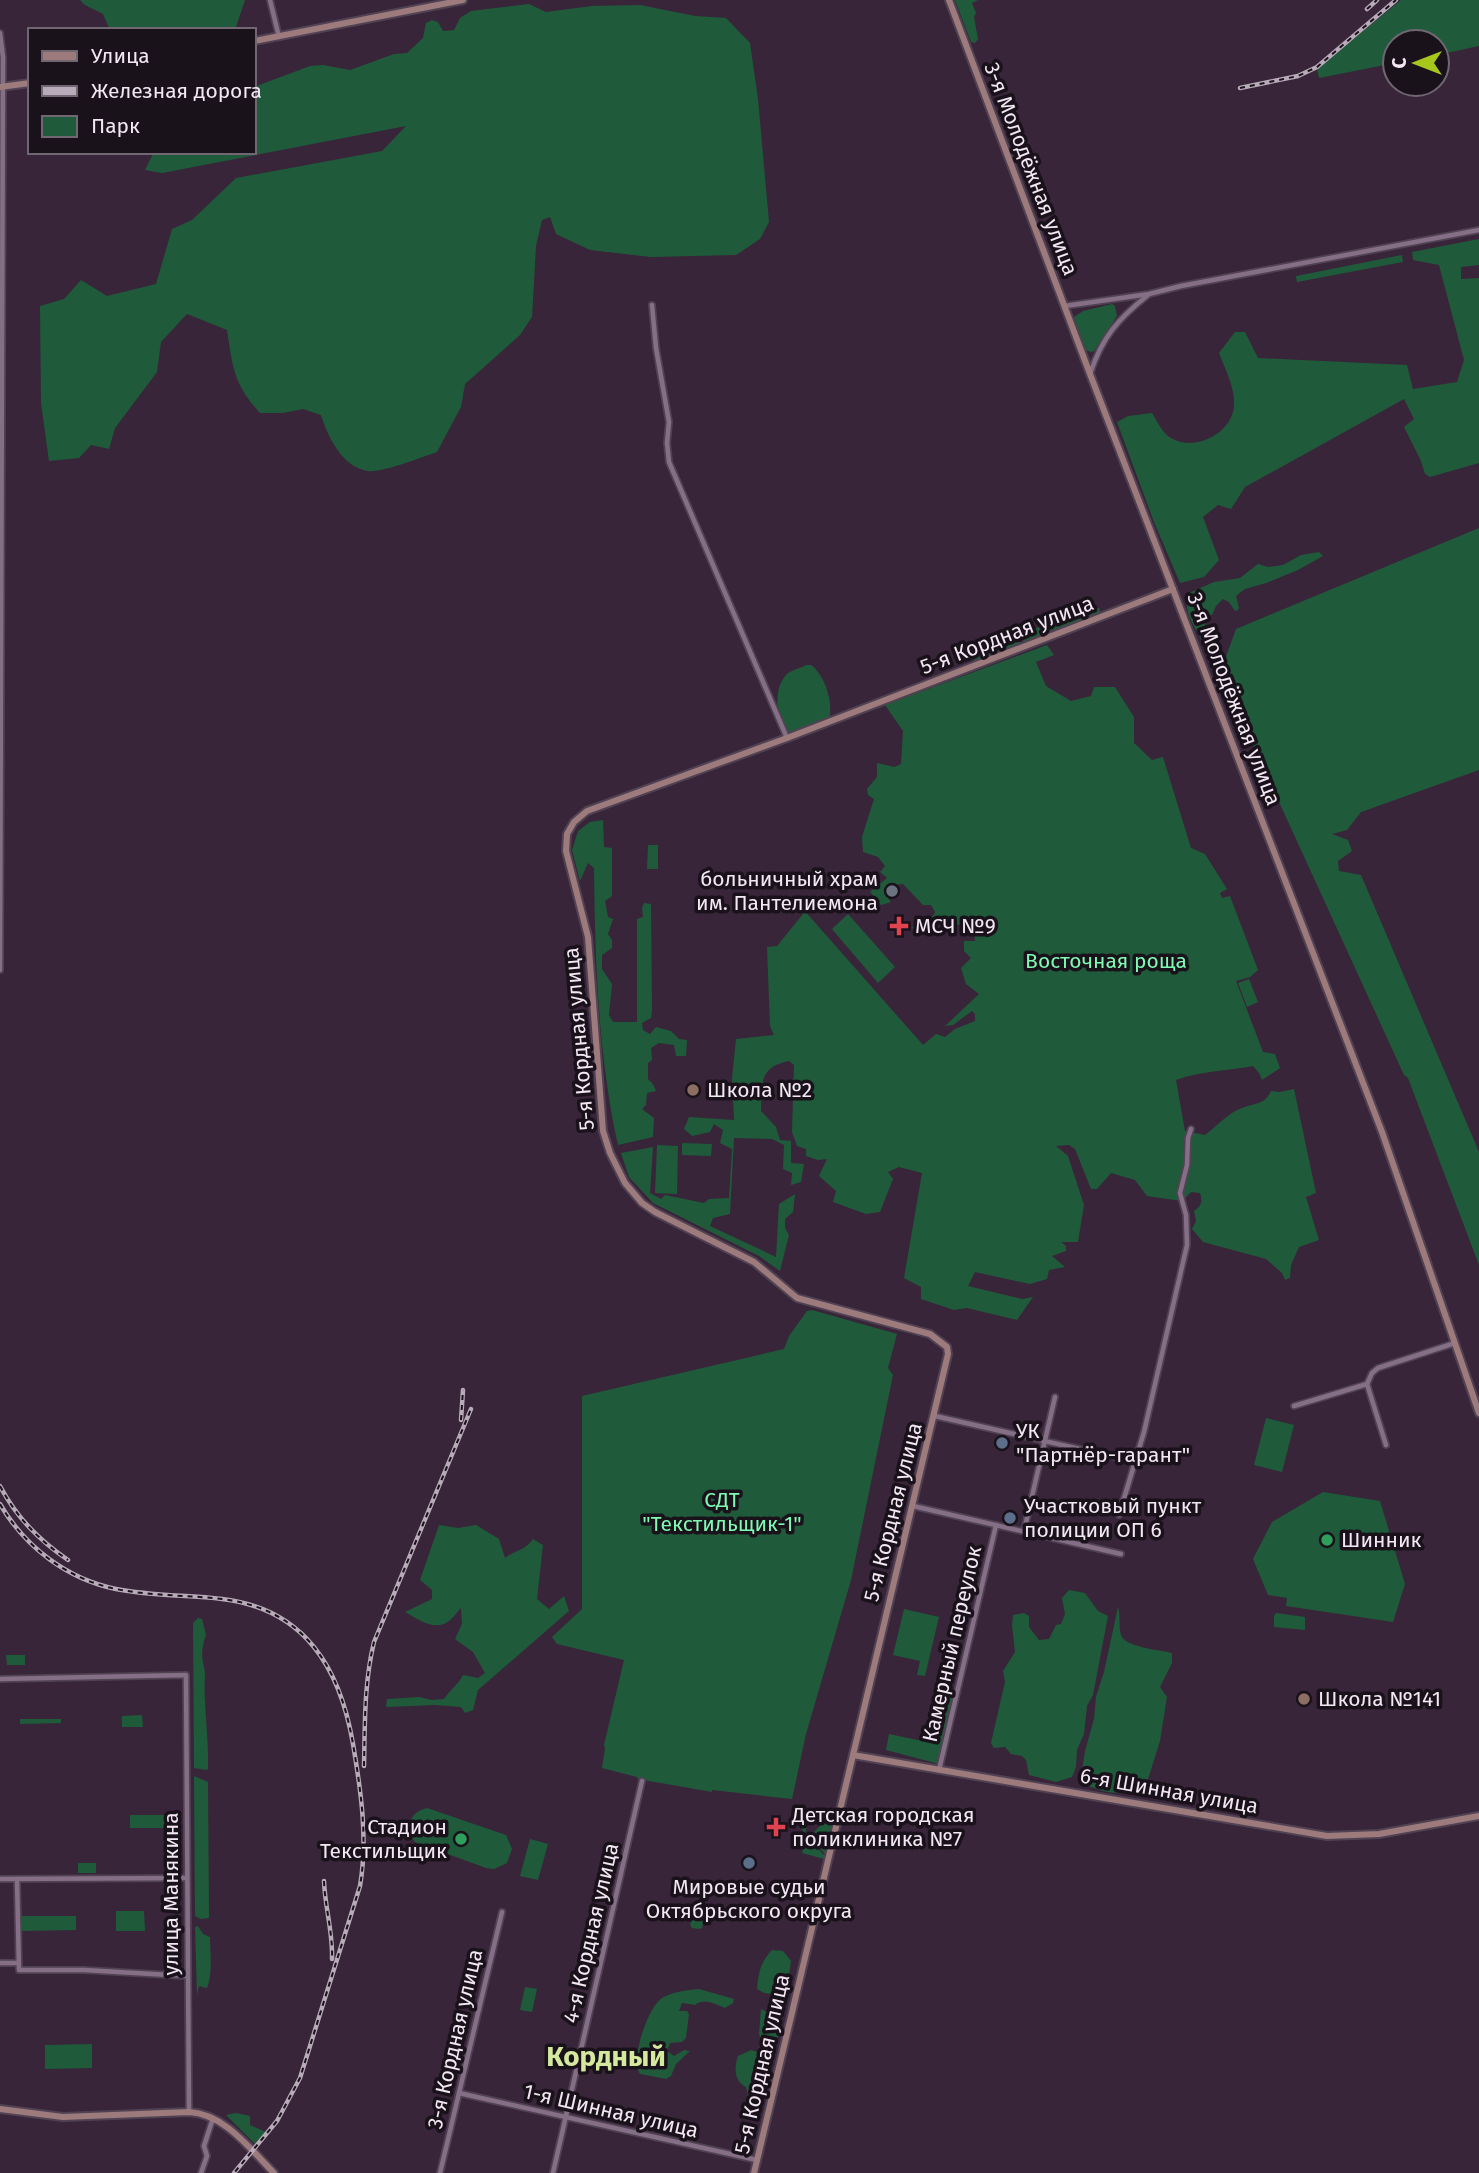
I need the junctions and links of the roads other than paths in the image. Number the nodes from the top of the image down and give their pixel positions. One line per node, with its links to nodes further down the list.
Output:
1 (270, 0): 5 (street)
2 (463, 0): 5 (main road)
3 (949, 0): 13 (main road, 3-я Молодёжная улица)
4 (0, 33): 8 (street)
5 (279, 37): 6 (main road)
6 (256, 41)
7 (28, 82): 8 (main road)
8 (1, 86): 9 (street)
9 (1, 185): 17 (street)
10 (1479, 230): 11 (street)
11 (1149, 294): 13 (street); 14 (street)
12 (652, 305): 16 (street)
13 (1064, 306): 14 (main road, 3-я Молодёжная улица)
14 (1090, 374): 15 (main road, 3-я Молодёжная улица)
15 (1173, 589): 16 (main road, 5-я Кордная улица); 19 (main road, 3-я Молодёжная улица)
16 (787, 738): 24 (main road, 5-я Кордная улица)
17 (0, 970)
18 (1191, 1129): 27 (street)
19 (1455, 1343): 20 (street); 23 (main road, 3-я Молодёжная улица)
20 (1367, 1384): 22 (street); 26 (street)
21 (1055, 1396): 25 (street)
22 (1294, 1406)
23 (1479, 1413)
24 (934, 1416): 25 (street); 28 (main road, 5-я Кордная улица)
25 (1045, 1441): 27 (street); 31 (street)
26 (1387, 1445)
27 (1137, 1462): 29 (street)
28 (913, 1506): 30 (street, Камерный переулок); 34 (main road, 5-я Кордная улица)
29 (1119, 1516)
30 (996, 1525): 31 (street, Камерный переулок); 35 (street, Камерный переулок)
31 (1024, 1531): 32 (street, Камерный переулок)
32 (1121, 1553)
33 (0, 1679): 38 (street, улица Манякина)
34 (853, 1755): 35 (main road, 6-я Шинная улица); 50 (main road, 5-я Кордная улица)
35 (939, 1770): 37 (main road, 6-я Шинная улица)
36 (642, 1781): 48 (street, 4-я Кордная улица)
37 (1479, 1816)
38 (187, 1878): 40 (street); 44 (street, улица Манякина)
39 (0, 1879): 40 (street)
40 (17, 1879): 43 (street)
41 (502, 1912): 45 (street, 3-я Кордная улица)
42 (0, 1963): 43 (street)
43 (18, 1963): 44 (street)
44 (187, 1976): 47 (street, улица Манякина)
45 (459, 2093): 48 (street, 1-я Шинная улица); 53 (street, 3-я Кордная улица)
46 (0, 2109): 47 (main road)
47 (189, 2112): 49 (main road)
48 (566, 2117): 50 (street, 1-я Шинная улица); 54 (street, 4-я Кордная улица)
49 (214, 2118): 51 (street); 52 (main road)
50 (757, 2160): 55 (main road, 5-я Кордная улица)
51 (201, 2173)
52 (274, 2173)
53 (440, 2173)
54 (552, 2173)
55 (754, 2173)

